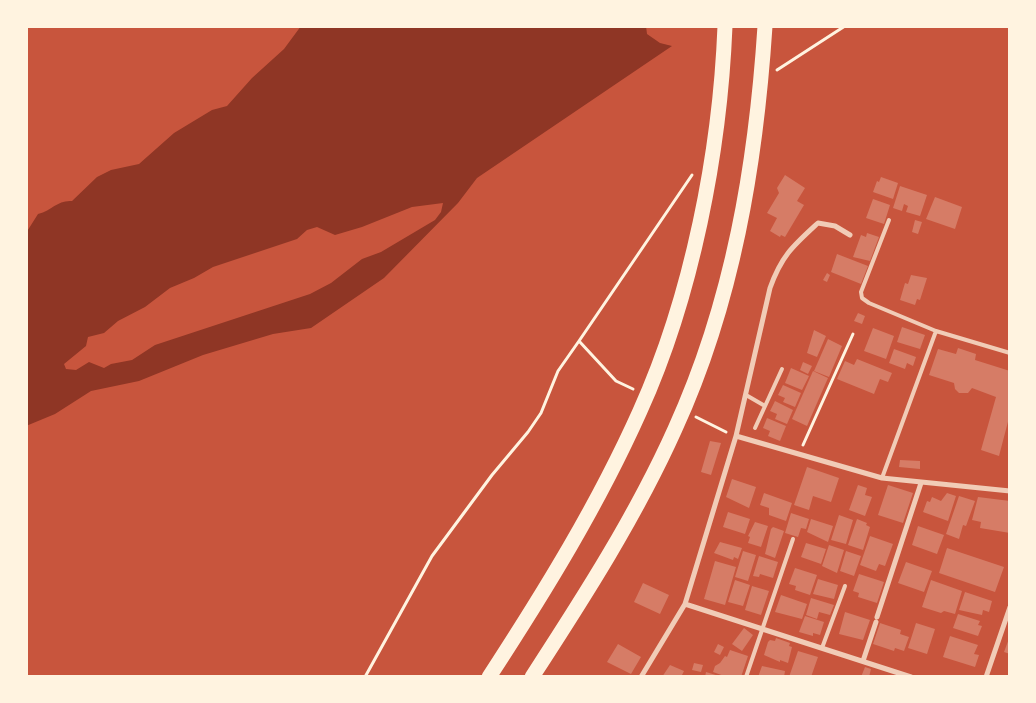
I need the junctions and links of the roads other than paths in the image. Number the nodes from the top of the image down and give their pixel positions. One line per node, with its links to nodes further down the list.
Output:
1 (725, 26): 22 (highway)
2 (765, 26): 23 (highway)
3 (889, 220): 5 (lane)
4 (850, 235): 8 (street)
5 (936, 331): 6 (lane); 12 (lane)
6 (1010, 353)
7 (782, 370): 9 (lane)
8 (746, 395): 9 (lane); 11 (street)
9 (765, 406): 10 (lane)
10 (755, 428)
11 (736, 436): 12 (street); 17 (street)
12 (882, 478): 13 (street)
13 (921, 483): 14 (street); 21 (street)
14 (1010, 491)
15 (793, 539): 19 (lane)
16 (845, 586): 20 (lane)
17 (685, 604): 19 (street); 24 (street)
18 (1010, 606): 27 (street)
19 (762, 628): 20 (street); 25 (lane)
20 (822, 648): 21 (street)
21 (863, 661): 26 (street)
22 (490, 677)
23 (532, 677)
24 (641, 677)
25 (746, 677)
26 (911, 677)
27 (986, 677)

